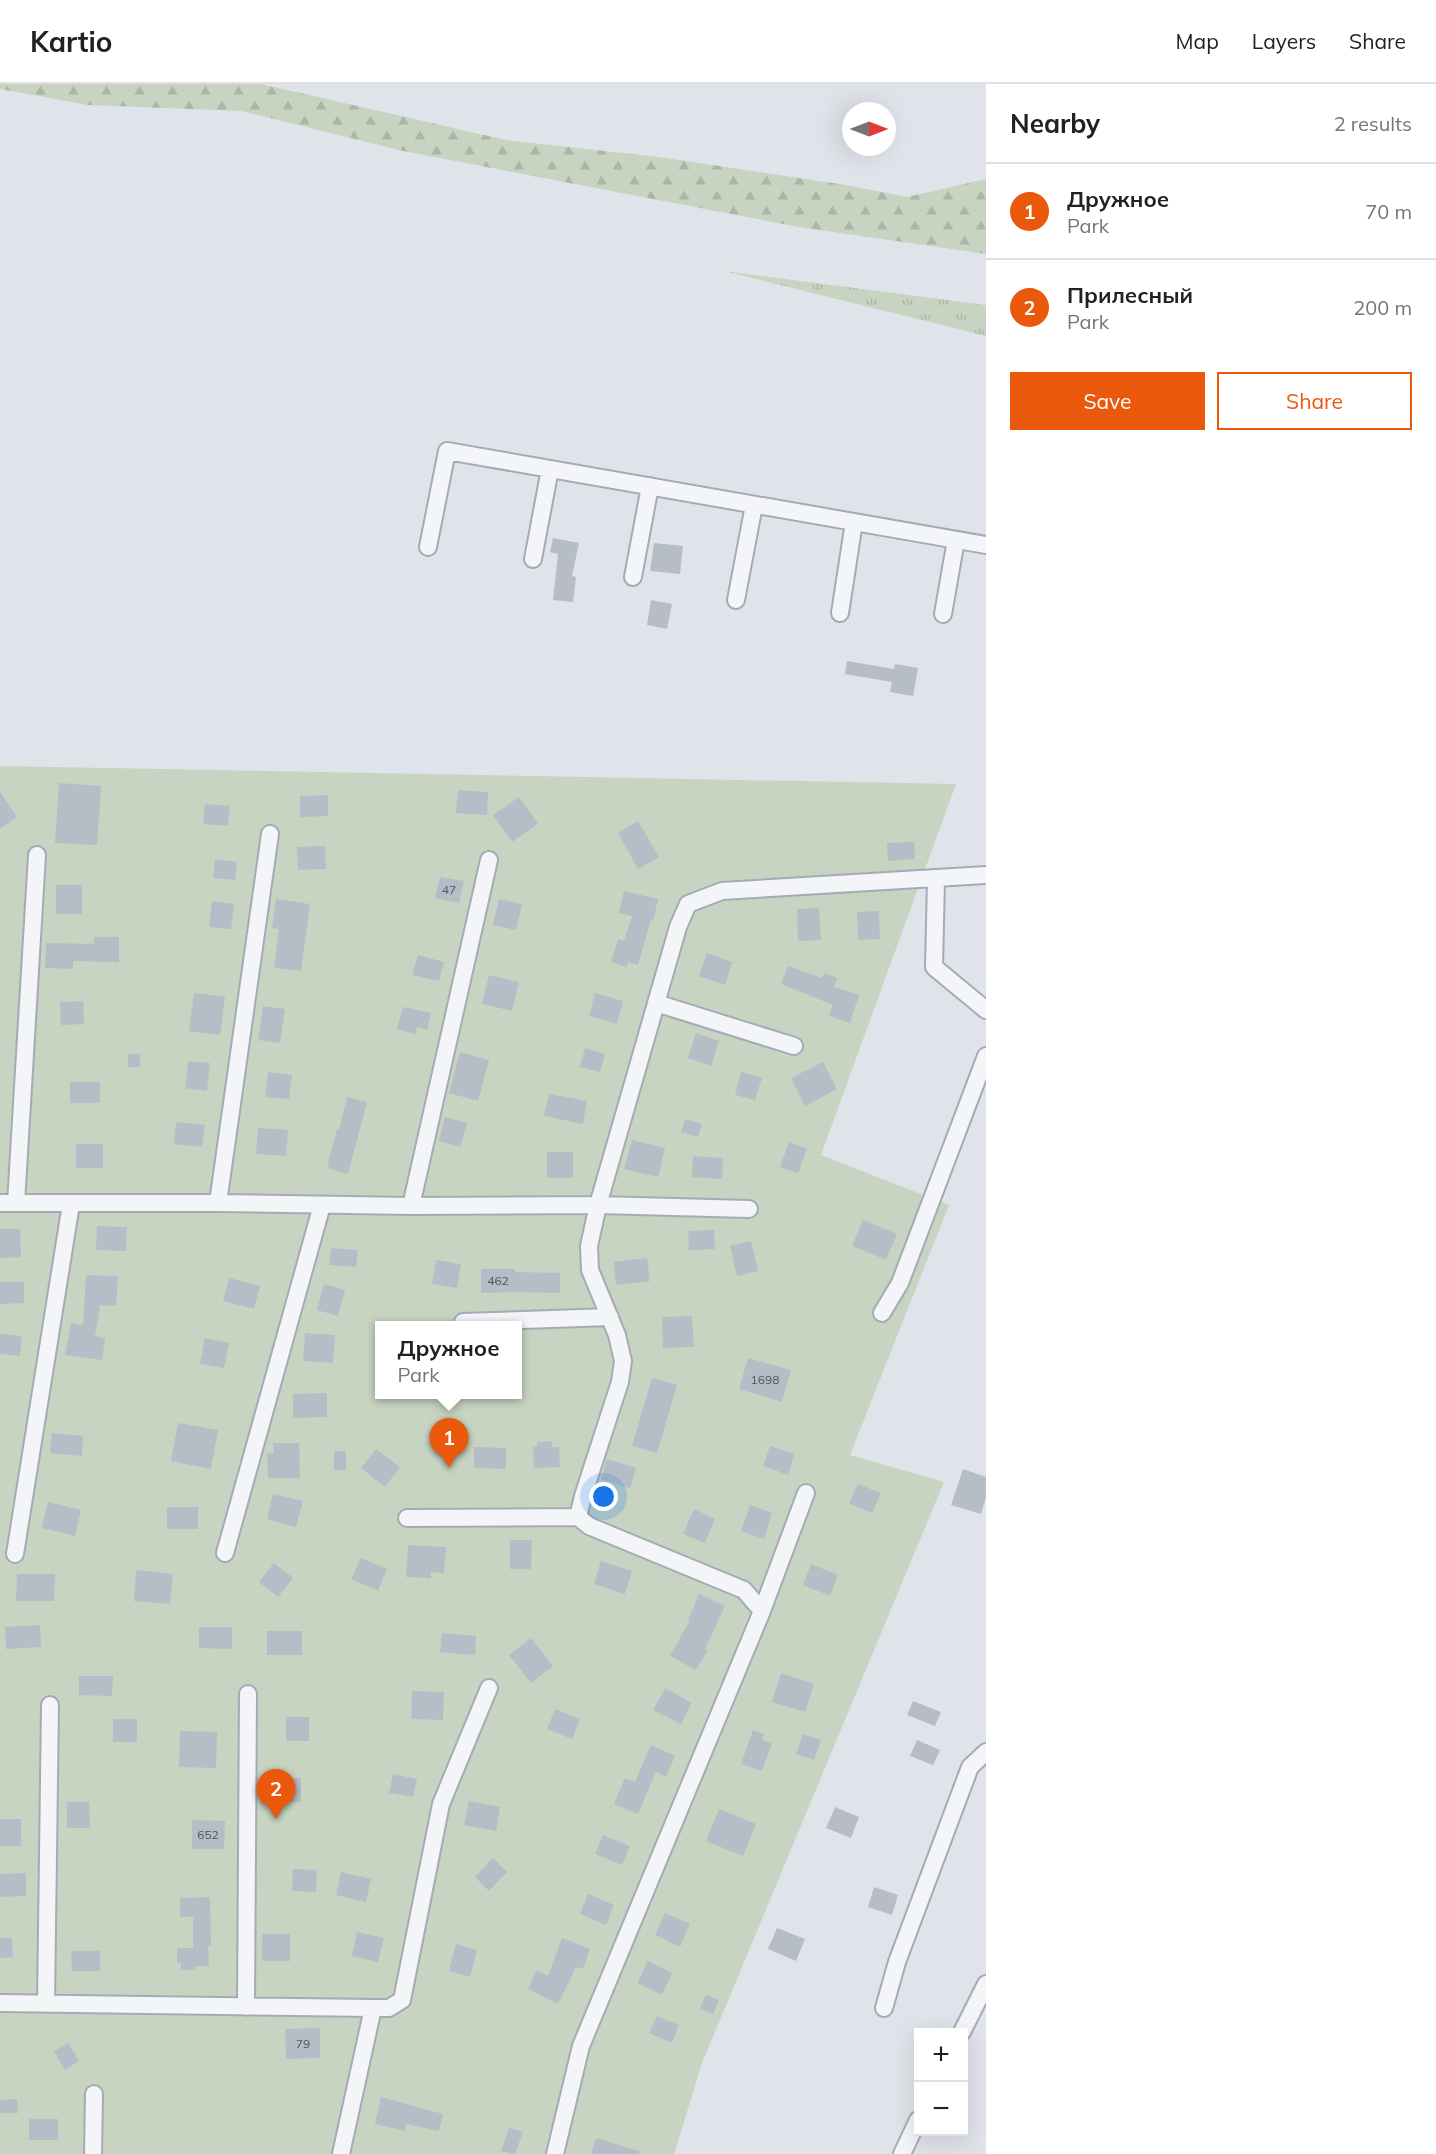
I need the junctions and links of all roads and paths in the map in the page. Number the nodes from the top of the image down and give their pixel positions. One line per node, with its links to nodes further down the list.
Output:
1 (550, 469): 2 (street); 7 (street); 8 (street)
2 (650, 486): 3 (street); 9 (street)
3 (754, 505): 4 (street); 10 (street)
4 (854, 522): 5 (street); 11 (street)
5 (956, 540): 6 (street); 12 (street)
6 (986, 545)
7 (429, 547)
8 (533, 559)
9 (633, 577)
10 (736, 600)
11 (840, 613)
12 (943, 614)
13 (270, 834): 23 (street)
14 (37, 855): 22 (street)
15 (489, 860): 27 (street)
16 (986, 875): 17 (street)
17 (936, 879): 18 (street); 19 (street)
18 (656, 1003): 20 (street); 26 (street)
19 (986, 1010)
20 (794, 1046)
21 (986, 1056): 29 (street)
22 (8, 1203): 24 (street)
23 (218, 1203): 24 (street); 25 (street)
24 (71, 1204): 36 (street)
25 (322, 1205): 27 (street); 35 (street)
26 (598, 1205): 27 (street); 28 (street); 30 (street)
27 (411, 1206)
28 (749, 1209)
29 (882, 1313)
30 (610, 1317): 31 (street); 33 (street)
31 (492, 1321)
32 (806, 1493): 37 (street)
33 (578, 1517): 34 (street); 37 (street)
34 (407, 1518)
35 (225, 1553)
36 (15, 1554)
37 (762, 1611): 53 (street)
38 (489, 1688): 46 (street)
39 (248, 1694): 45 (street)
40 (50, 1705): 44 (street)
41 (986, 1752): 47 (street)
42 (986, 1984): 48 (street)
43 (0, 2003): 44 (street)
44 (46, 2004): 45 (street)
45 (246, 2007): 46 (street)
46 (373, 2008): 52 (street)
47 (884, 2008)
48 (964, 2028)
49 (94, 2094): 51 (street)
50 (914, 2128): 54 (street)
51 (93, 2154)
52 (341, 2154)
53 (555, 2154)
54 (902, 2154)

